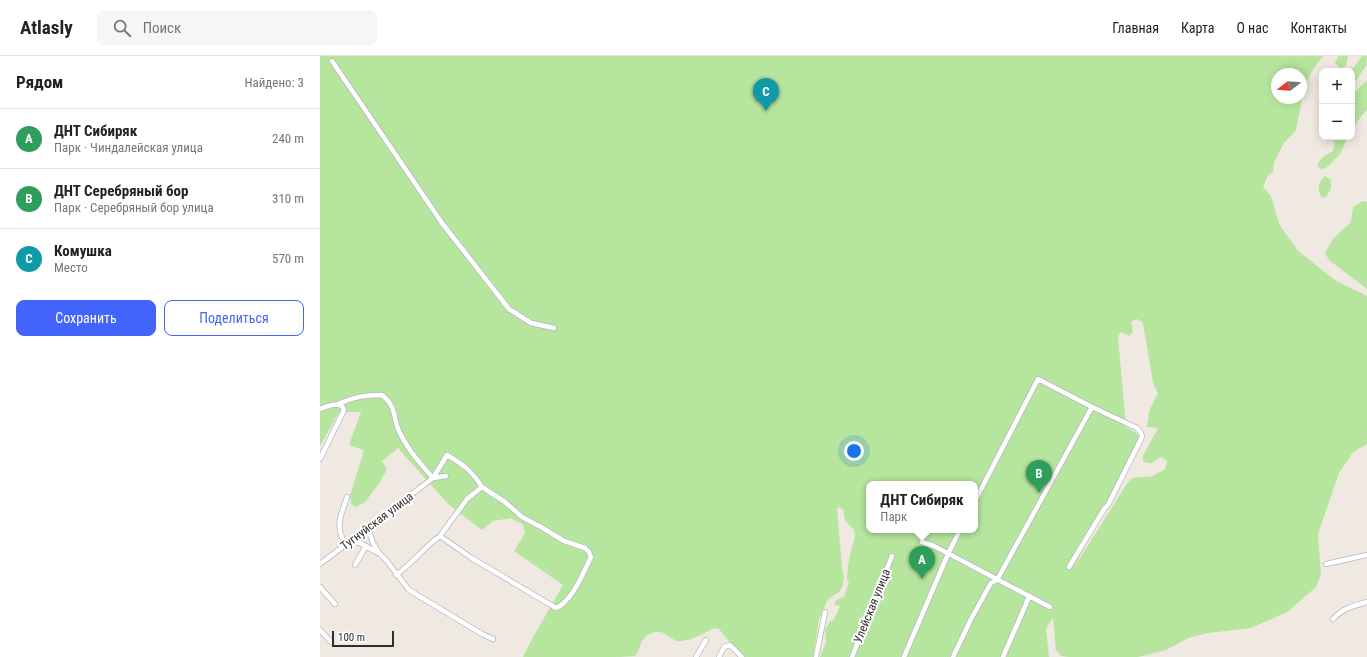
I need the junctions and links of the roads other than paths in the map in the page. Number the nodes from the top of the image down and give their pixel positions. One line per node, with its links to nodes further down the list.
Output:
1 (332, 61): 2 (street)
2 (554, 328)
3 (338, 404): 5 (street); 6 (street); 8 (street)
4 (1092, 407): 10 (street); 26 (street); 28 (street)
5 (320, 409)
6 (320, 459)
7 (446, 476): 8 (street)
8 (433, 478): 9 (street); 12 (street, Тугнуйская улица)
9 (482, 487): 14 (street); 14 (street)
10 (978, 495)
11 (347, 497): 17 (street)
12 (368, 528): 15 (street, Тугнуйская улица); 19 (street)
13 (958, 533): 20 (street)
14 (440, 536): 27 (street)
15 (351, 541): 17 (street, Тугнуйская улица); 18 (street)
16 (922, 542): 20 (street)
17 (346, 545): 23 (street, Тугнуйская улица)
18 (366, 546): 19 (street); 25 (street)
19 (380, 554): 27 (street)
20 (948, 554): 28 (street); 45 (street)
21 (1367, 555): 24 (street)
22 (892, 556): 44 (street, Улейская улица)
23 (320, 564)
24 (1326, 564)
25 (355, 565)
26 (1069, 567)
27 (396, 575): 37 (street)
28 (997, 580): 30 (street); 46 (street)
29 (320, 587): 32 (street)
30 (1029, 597): 33 (street); 47 (street)
31 (1367, 602): 35 (street)
32 (335, 604)
33 (1050, 607)
34 (826, 612): 43 (street)
35 (1332, 619)
36 (320, 630): 39 (street)
37 (493, 639)
38 (706, 640): 41 (street)
39 (332, 642)
40 (742, 656): 42 (street)
41 (696, 657)
42 (719, 657)
43 (816, 657)
44 (852, 657)
45 (904, 657)
46 (953, 657)
47 (1003, 657)

